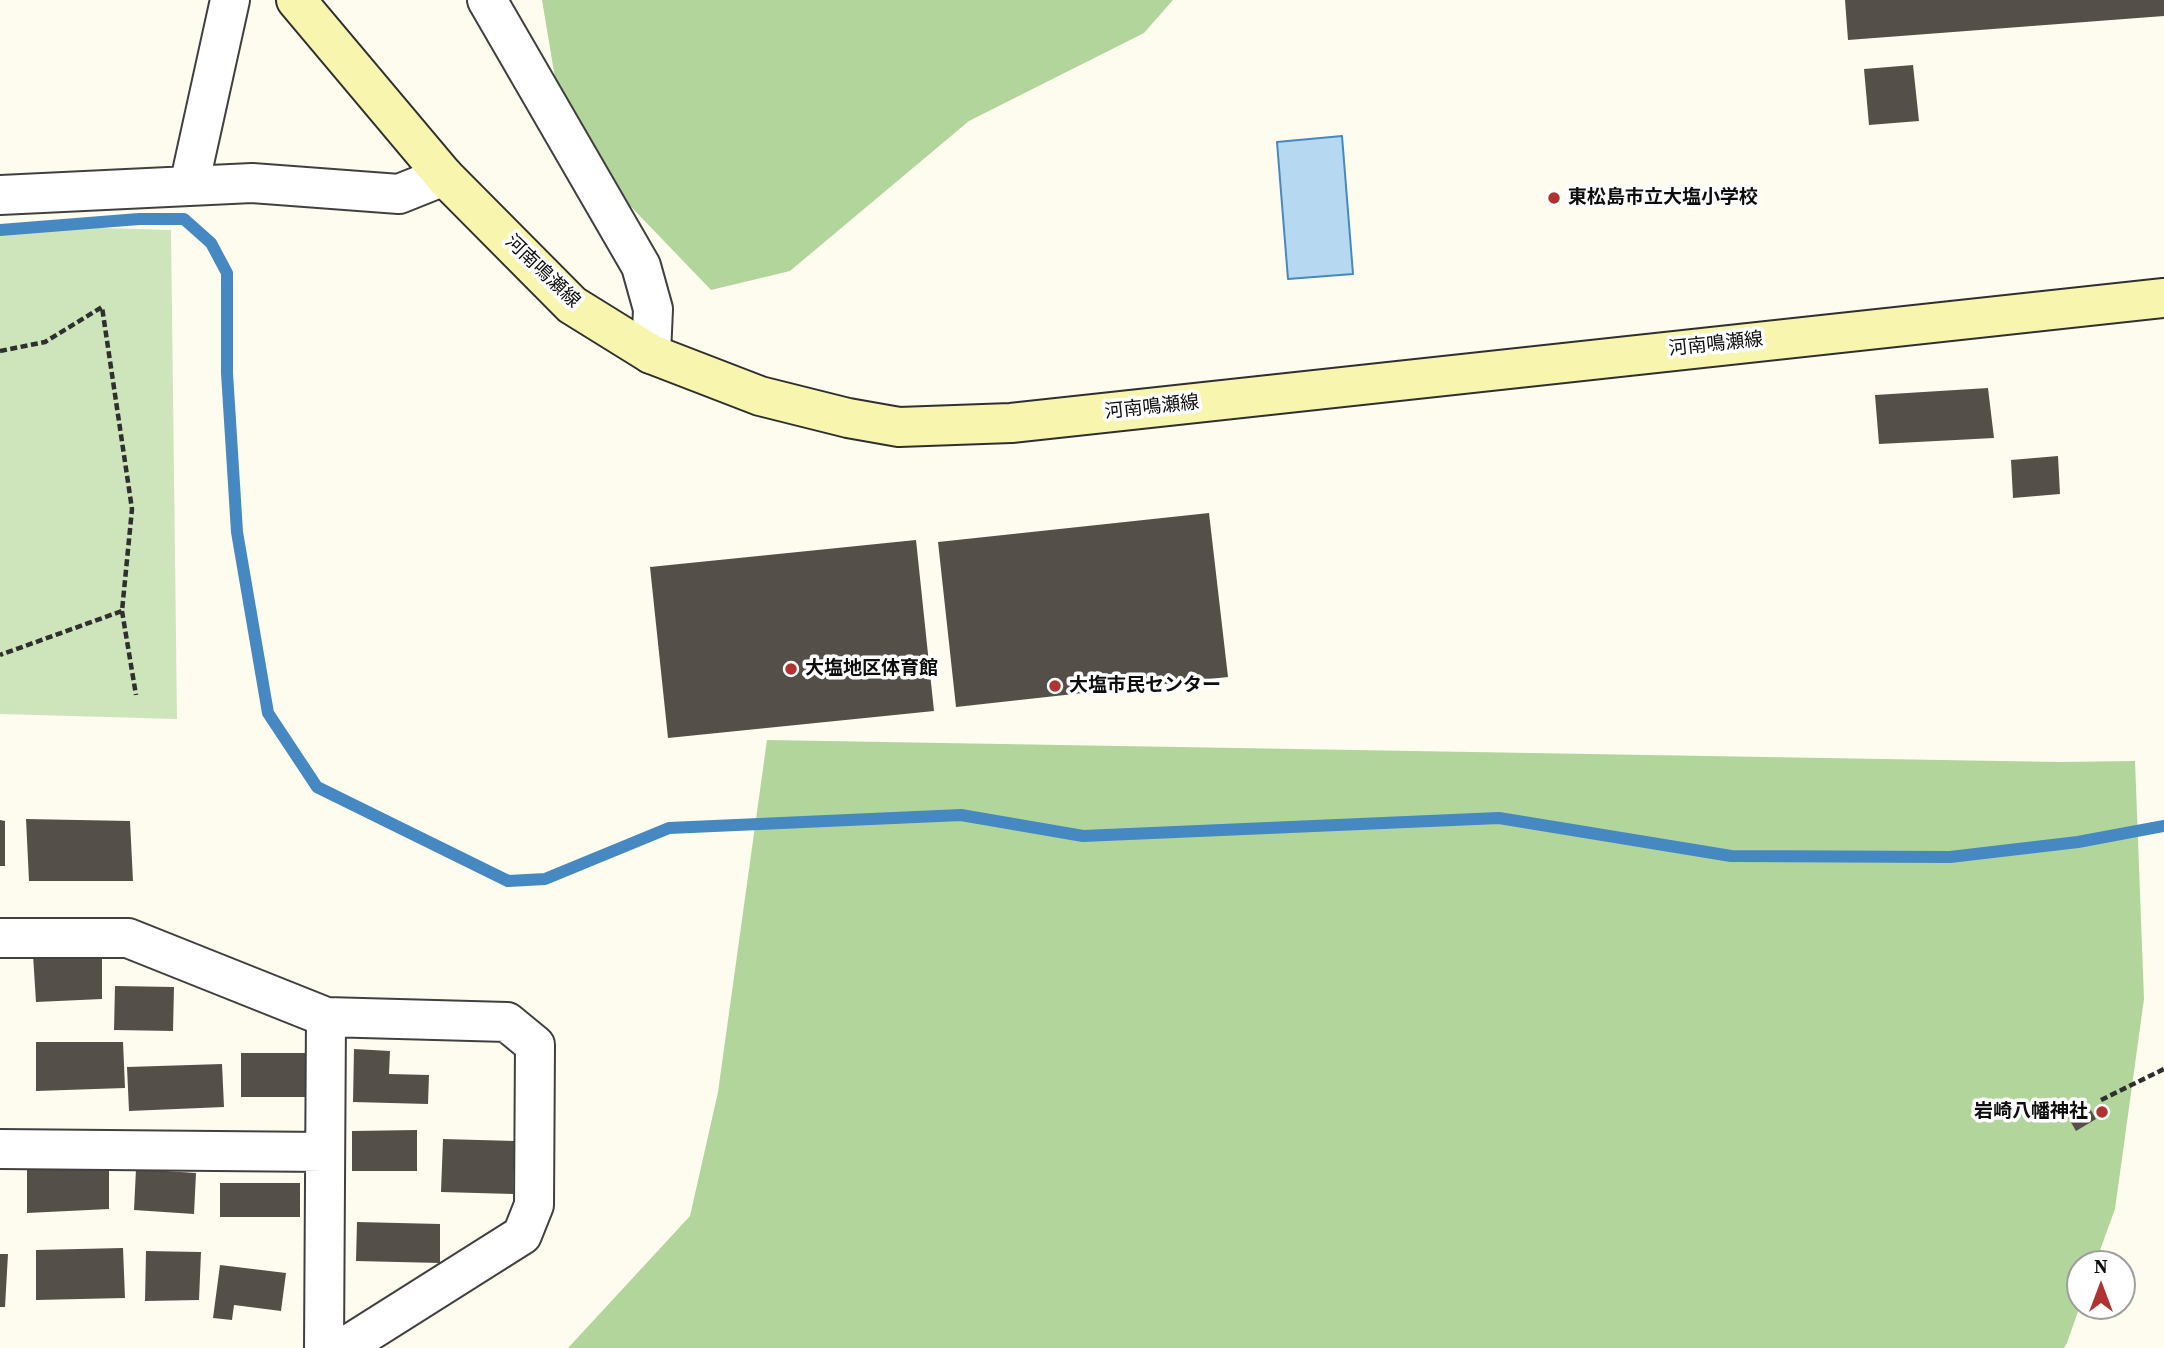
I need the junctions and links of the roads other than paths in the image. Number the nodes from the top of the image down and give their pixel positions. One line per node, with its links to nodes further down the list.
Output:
1 (230, 0): 5 (street)
2 (296, 0): 4 (main road, 河南鳴瀬線)
3 (487, 0): 8 (street)
4 (444, 176): 5 (street); 8 (main road, 河南鳴瀬線)
5 (189, 186): 6 (street)
6 (0, 195)
7 (2164, 298): 8 (main road, 河南鳴瀬線)
8 (651, 354)
9 (0, 937): 10 (street)
10 (326, 1017): 12 (street); 14 (street)
11 (0, 1149): 12 (street)
12 (324, 1152): 13 (street)
13 (324, 1348)
14 (343, 1348)

